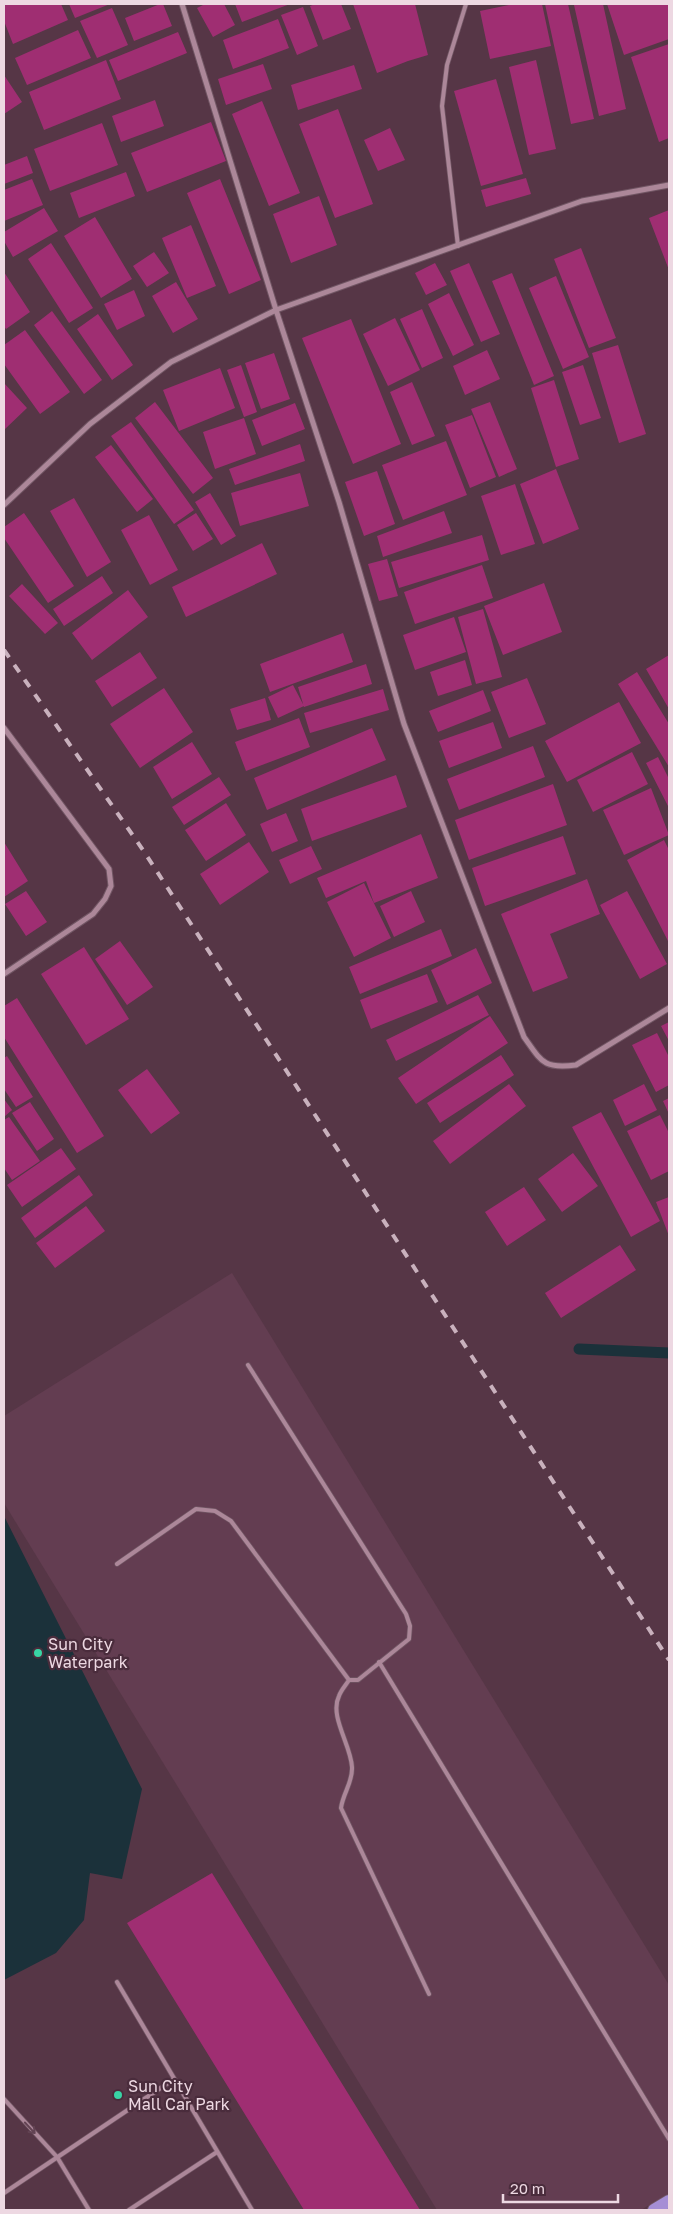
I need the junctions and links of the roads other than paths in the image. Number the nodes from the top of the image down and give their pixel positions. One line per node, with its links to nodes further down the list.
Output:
1 (182, 4): 5 (street)
2 (466, 4): 4 (lane)
3 (669, 185): 4 (street)
4 (458, 246): 5 (street)
5 (276, 310): 6 (street); 9 (street)
6 (4, 505)
7 (4, 728): 8 (street)
8 (4, 974)
9 (669, 1008)
10 (248, 1364): 12 (lane)
11 (117, 1564): 13 (lane)
12 (379, 1662): 13 (lane); 18 (lane)
13 (349, 1680): 15 (lane)
14 (117, 1982): 16 (lane)
15 (429, 1994)
16 (174, 2079): 19 (lane); 20 (lane)
17 (4, 2100): 20 (lane, one-way to 20)
18 (669, 2139)
19 (217, 2152): 24 (lane); 25 (lane)
20 (57, 2157): 21 (lane); 23 (lane)
21 (4, 2193)
22 (669, 2202): 26 (main road)
23 (89, 2210)
24 (129, 2210)
25 (252, 2210)
26 (654, 2210)

